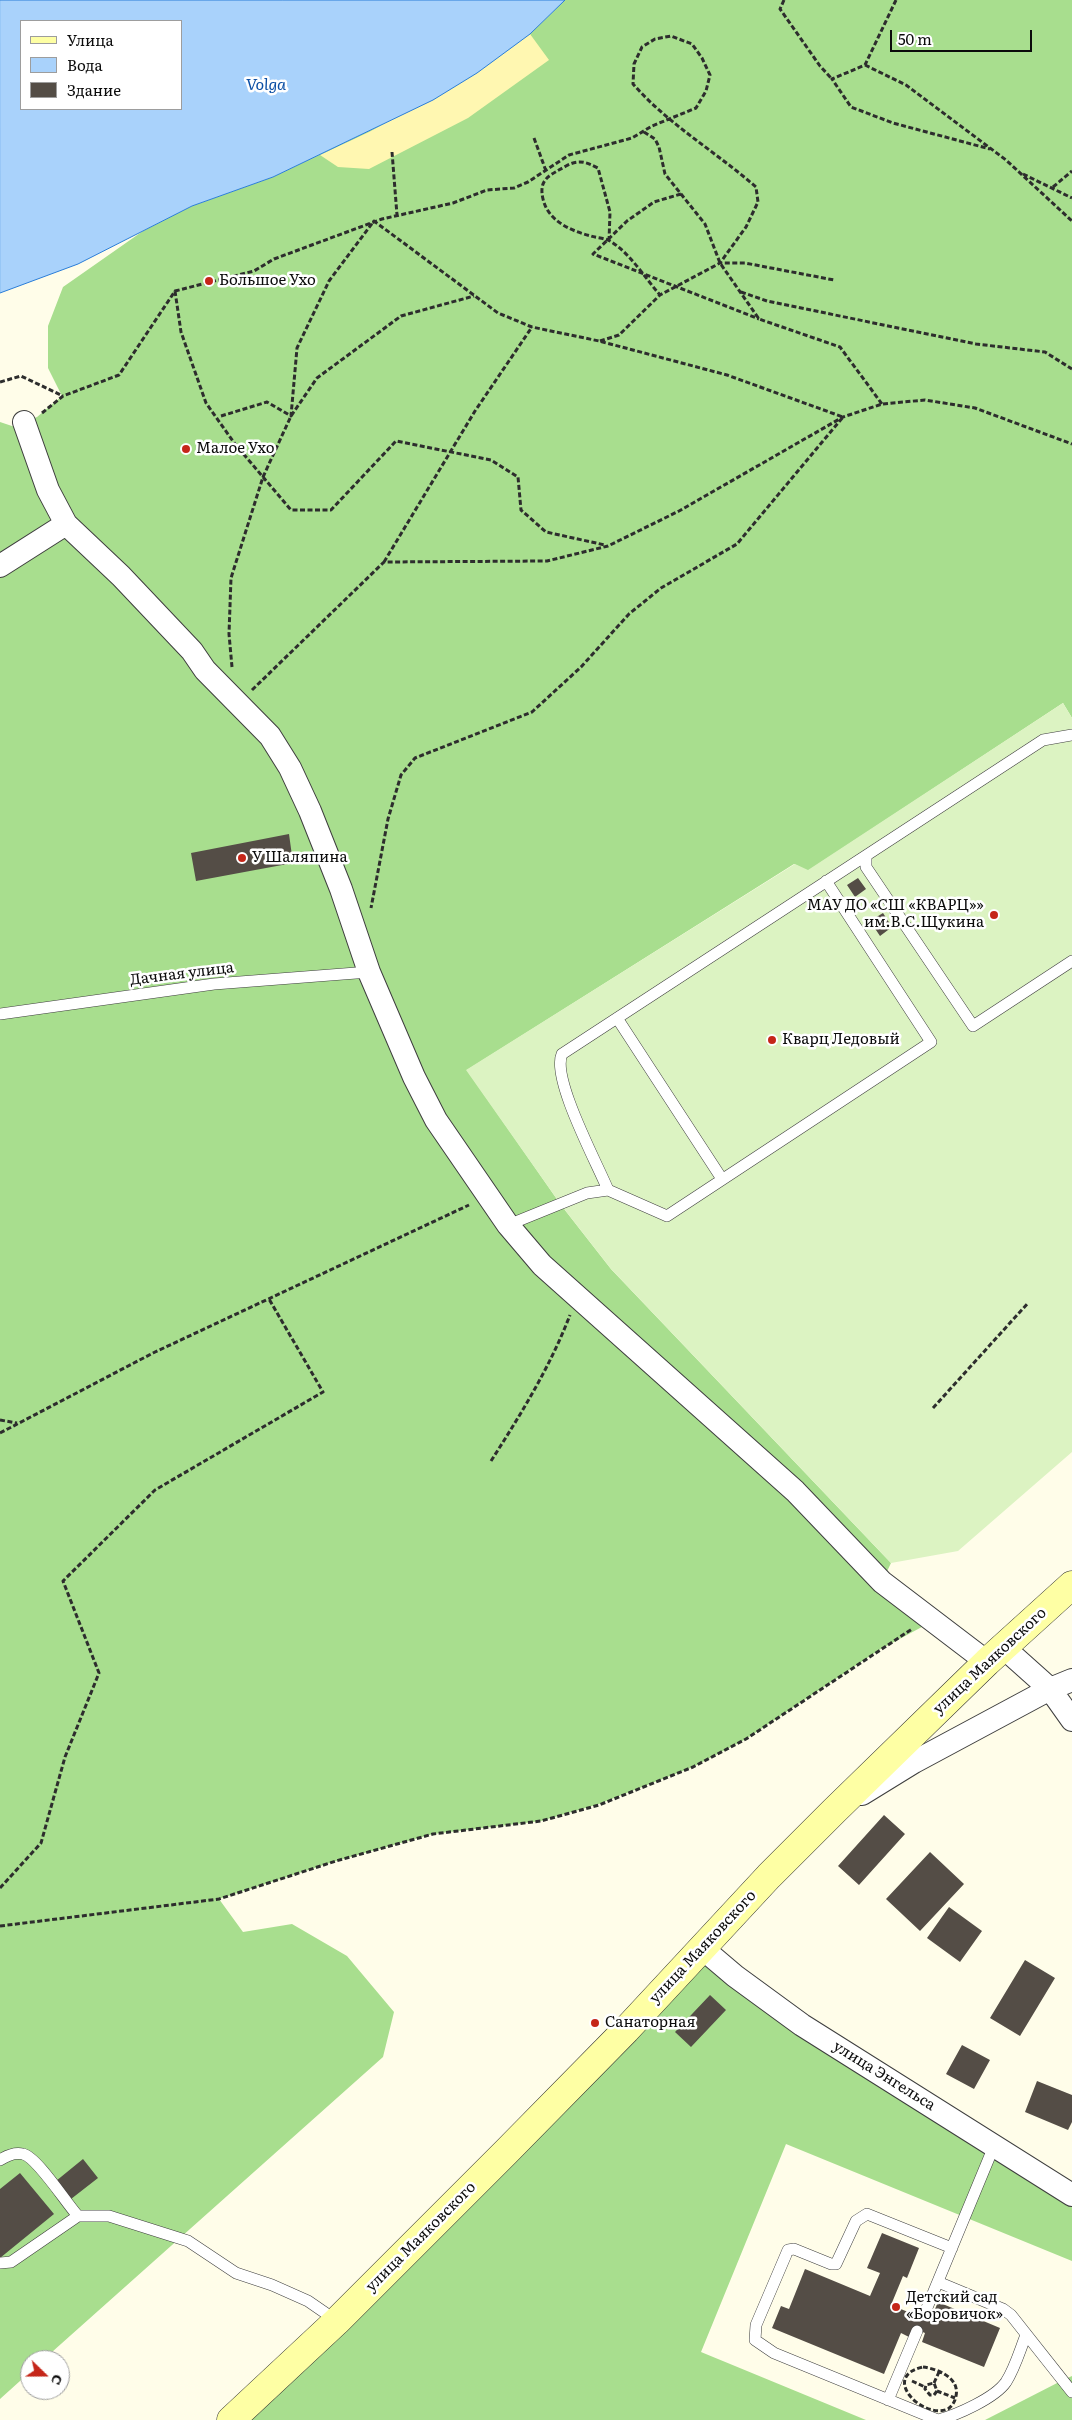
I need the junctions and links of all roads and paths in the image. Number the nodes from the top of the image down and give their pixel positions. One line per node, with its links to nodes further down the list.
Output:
1 (784, 0): 4 (path)
2 (896, 0): 3 (path)
3 (865, 65): 4 (path); 7 (path)
4 (832, 79): 7 (path)
5 (644, 132): 9 (path); 13 (path); 19 (path)
6 (534, 138): 9 (path)
7 (990, 149): 10 (path)
8 (392, 152): 15 (path)
9 (546, 171): 15 (path)
10 (1019, 172): 12 (path); 16 (path)
11 (1072, 172): 12 (path)
12 (1053, 187): 14 (path)
13 (681, 194): 18 (path); 19 (path)
14 (1072, 198)
15 (397, 215): 17 (path)
16 (1072, 221)
17 (374, 222): 23 (path); 26 (path); 35 (path)
18 (609, 241): 18 (path); 20 (path); 20 (path)
19 (720, 263): 21 (path); 22 (path); 24 (path)
20 (639, 271): 22 (path); 25 (path)
21 (834, 280)
22 (676, 286): 25 (path); 27 (path)
23 (175, 291): 32 (path); 40 (path)
24 (740, 292): 27 (path); 30 (path)
25 (660, 295): 29 (path)
26 (474, 296): 28 (path); 35 (path)
27 (759, 320): 33 (path)
28 (532, 327): 29 (path); 39 (path)
29 (599, 341): 36 (path)
30 (1072, 369)
31 (0, 382): 32 (path)
32 (63, 396): 37 (path)
33 (882, 404): 36 (path); 38 (path)
34 (221, 416): 35 (path)
35 (291, 416): 40 (path)
36 (843, 417): 42 (path); 49 (path)
37 (24, 422): 41 (street)
38 (1072, 444)
39 (450, 452): 40 (path); 42 (path); 43 (path)
40 (263, 477): 45 (path)
41 (66, 524): 44 (street); 45 (street)
42 (608, 546): 43 (path)
43 (384, 562): 45 (path)
44 (0, 566)
45 (237, 700): 51 (street)
46 (1072, 735): 47 (lane)
47 (866, 857): 48 (lane); 50 (lane)
48 (826, 881): 53 (lane); 54 (lane)
49 (370, 914)
50 (1072, 961)
51 (369, 972): 52 (lane, Дачная улица); 56 (street)
52 (0, 1014)
53 (617, 1018): 54 (lane); 55 (lane)
54 (722, 1179): 55 (lane)
55 (608, 1190): 57 (lane)
56 (487, 1196): 57 (street); 59 (path)
57 (508, 1225): 58 (street)
58 (577, 1296): 65 (path); 67 (street)
59 (268, 1299): 63 (path); 73 (path)
60 (1028, 1303): 61 (path)
61 (933, 1408)
62 (0, 1420): 63 (path)
63 (17, 1424): 64 (path)
64 (0, 1432)
65 (491, 1461)
66 (1072, 1585): 68 (main road, улица Маяковского)
67 (933, 1621): 68 (street); 74 (path)
68 (995, 1654): 70 (street); 72 (main road, улица Маяковского)
69 (1072, 1680): 70 (street)
70 (1050, 1689): 71 (street); 72 (street)
71 (1072, 1720)
72 (834, 1811): 75 (main road, улица Маяковского)
73 (0, 1888)
74 (0, 1926)
75 (702, 1948): 76 (street, улица Энгельса); 84 (main road, улица Маяковского)
76 (994, 2146): 78 (street, улица Энгельса); 80 (lane)
77 (0, 2160): 79 (lane)
78 (1072, 2195)
79 (78, 2216): 81 (lane); 84 (lane)
80 (952, 2248): 82 (lane); 92 (lane)
81 (0, 2263)
82 (938, 2282): 83 (lane); 86 (lane)
83 (924, 2315)
84 (337, 2321): 93 (main road, улица Маяковского)
85 (917, 2331): 92 (lane)
86 (1026, 2335): 90 (lane); 92 (lane)
87 (939, 2372): 88 (path); 91 (path); 91 (path)
88 (934, 2383): 89 (path); 89 (path)
89 (937, 2391): 91 (path)
90 (1072, 2392)
91 (956, 2398)
92 (888, 2400)
93 (231, 2420)

